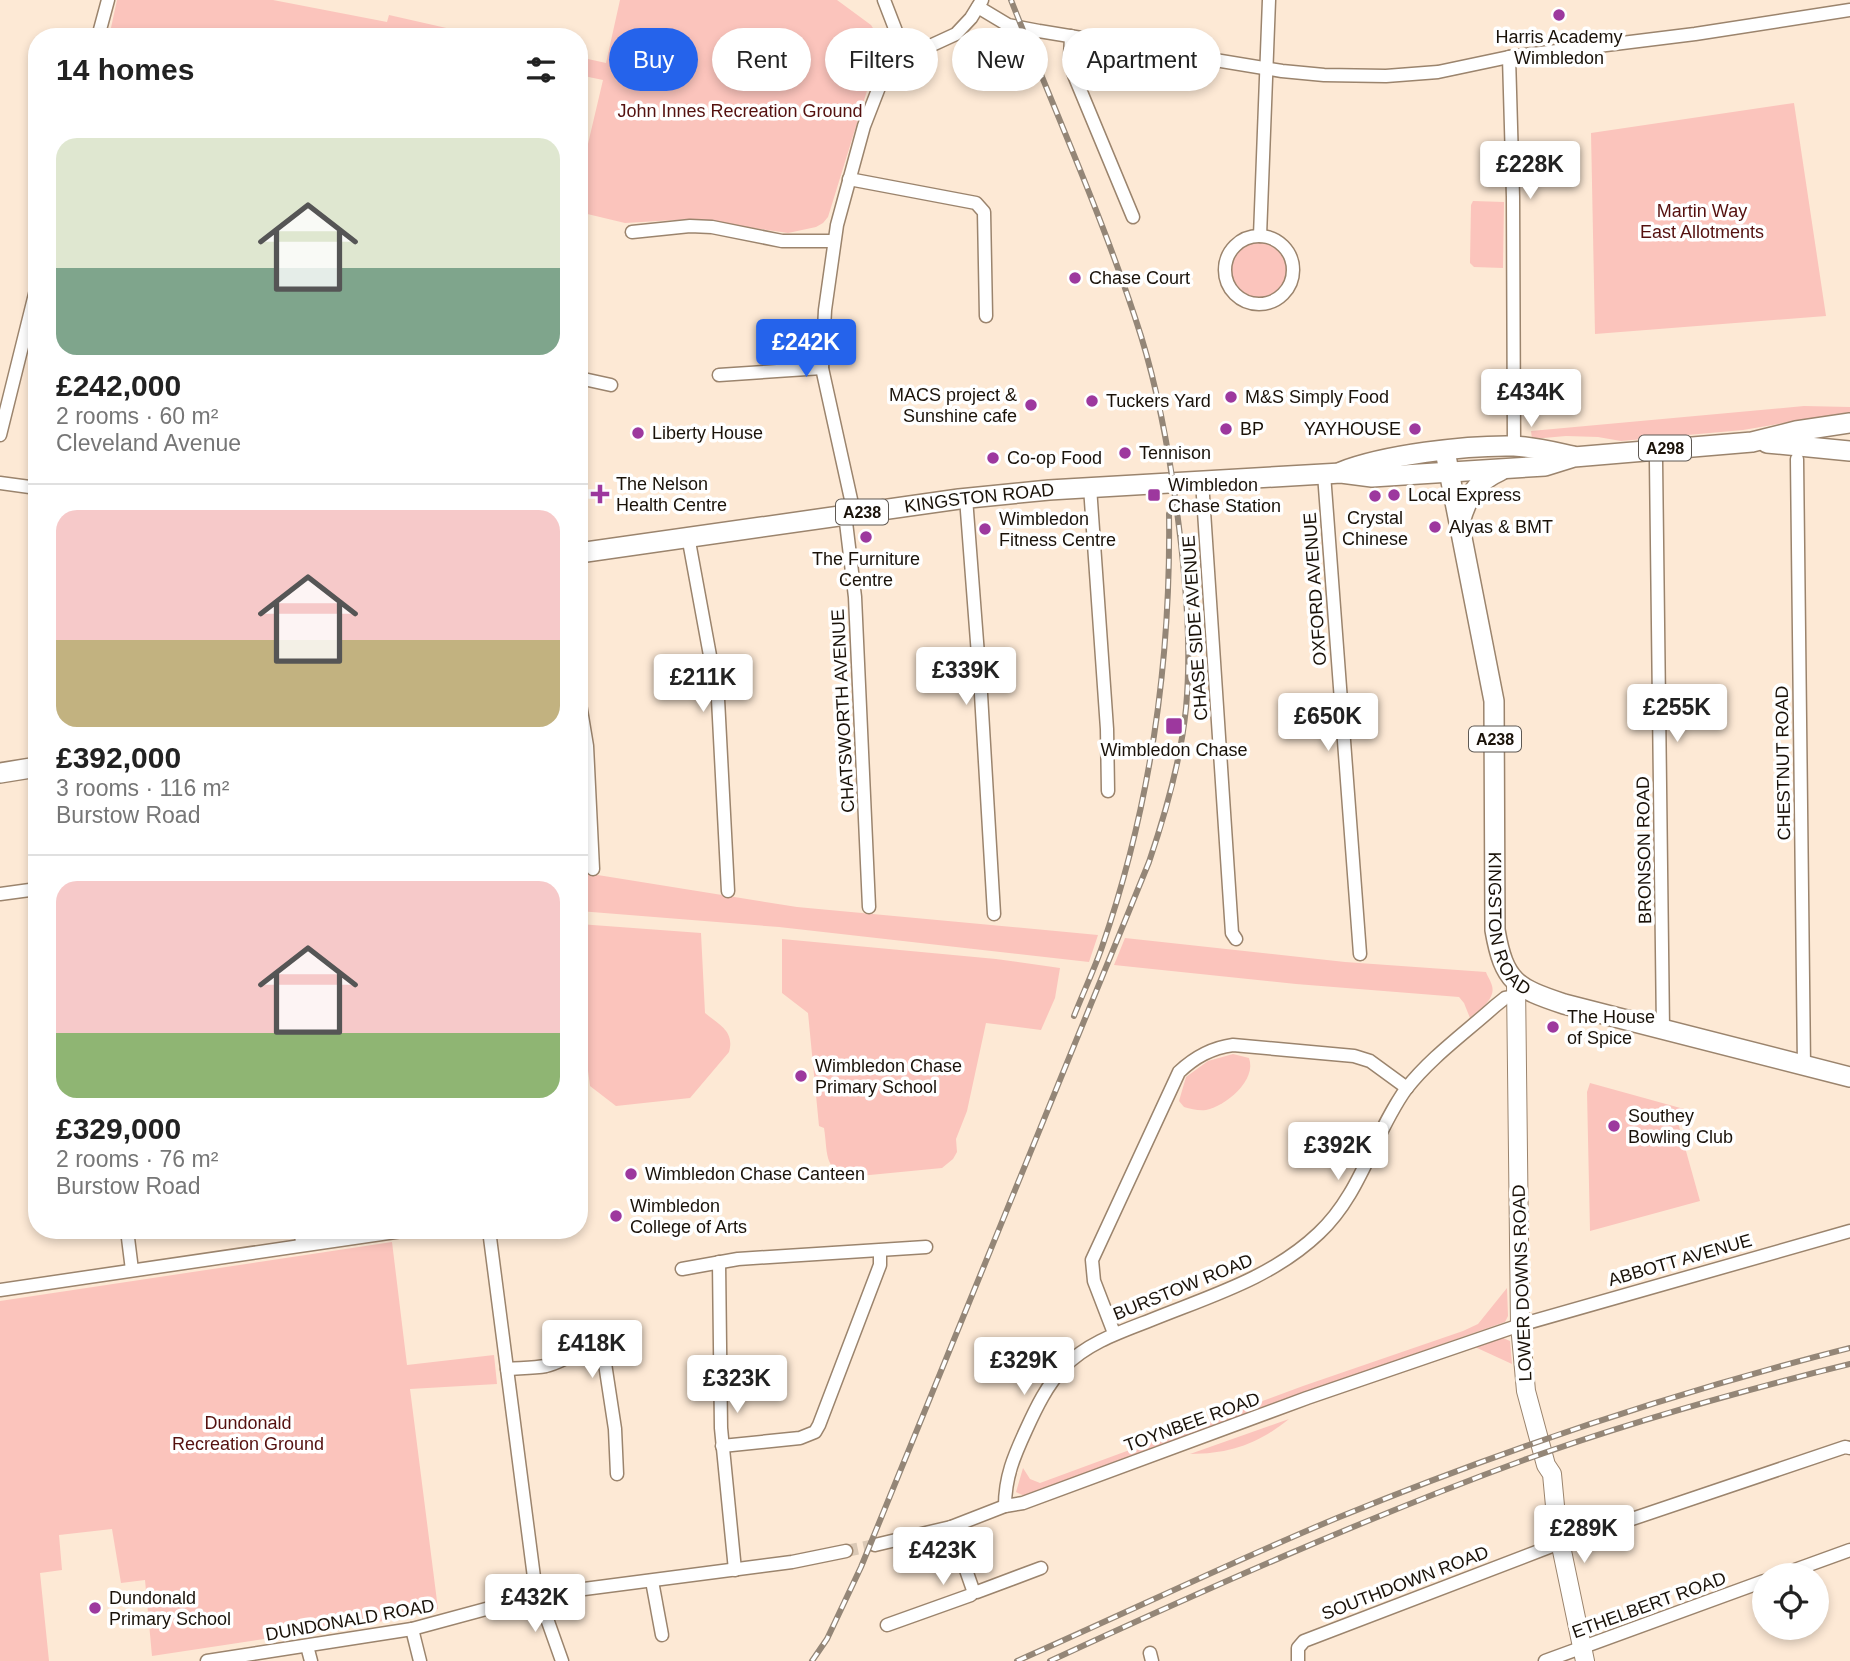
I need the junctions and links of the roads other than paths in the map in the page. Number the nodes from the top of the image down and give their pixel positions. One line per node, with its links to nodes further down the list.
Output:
1 (108, 0): 6 (street)
2 (884, 0): 7 (street)
3 (1269, 0): 12 (street)
4 (980, 4): 8 (street); 9 (street, CHATSWORTH AVENUE)
5 (1850, 10): 10 (street)
6 (100, 28)
7 (895, 28)
8 (1062, 35)
9 (938, 42)
10 (1509, 57): 12 (street); 29 (street)
11 (1221, 61): 12 (street)
12 (1266, 68): 18 (street)
13 (877, 91): 15 (street, CHATSWORTH AVENUE)
14 (1081, 91): 16 (street)
15 (849, 179): 19 (street, CHATSWORTH AVENUE); 20 (street)
16 (1133, 217)
17 (632, 232): 19 (street)
18 (1261, 236): 18 (street)
19 (834, 241): 22 (street, CHATSWORTH AVENUE)
20 (985, 316)
21 (28, 322): 27 (street)
22 (821, 368): 23 (street); 42 (street, CHATSWORTH AVENUE)
23 (719, 375)
24 (588, 380): 25 (street)
25 (611, 385)
26 (1850, 423): 28 (main road, A298)
27 (0, 435)
28 (1752, 442): 30 (main road, A298); 31 (main road, A298)
29 (1514, 446): 31 (main road, A298); 33 (main road, A298)
30 (1850, 451)
31 (1574, 457): 35 (main road, A298)
32 (1797, 459): 60 (street, CHESTNUT ROAD)
33 (1447, 461): 35 (main road, A298); 36 (main road, KINGSTON ROAD / A238); 43 (main road, KINGSTON ROAD / A238)
34 (1656, 461): 59 (street, BRONSON ROAD)
35 (1504, 469): 43 (main road)
36 (1333, 473): 37 (main road, KINGSTON ROAD / A238); 57 (street, OXFORD AVENUE)
37 (1202, 481): 40 (main road, KINGSTON ROAD / A238); 56 (street, CHASE SIDE AVENUE)
38 (0, 483): 39 (street)
39 (28, 487)
40 (1090, 487): 41 (main road, KINGSTON ROAD / A238); 49 (street)
41 (967, 498): 42 (main road, KINGSTON ROAD / A238); 55 (street)
42 (850, 514): 44 (main road, KINGSTON ROAD / A238); 54 (street, CHATSWORTH AVENUE)
43 (1459, 523): 58 (main road, KINGSTON ROAD / A238)
44 (688, 536): 45 (main road, KINGSTON ROAD / A238); 52 (street)
45 (588, 552)
46 (588, 766): 50 (street)
47 (28, 768): 48 (main road)
48 (0, 772)
49 (1108, 791)
50 (593, 869)
51 (28, 890): 53 (street)
52 (728, 891)
53 (0, 894)
54 (869, 907)
55 (994, 915)
56 (1236, 939)
57 (1360, 954)
58 (1516, 989): 59 (main road, KINGSTON ROAD); 62 (street, BURSTOW ROAD); 75 (street, LOWER DOWNS ROAD)
59 (1663, 1030): 60 (main road, KINGSTON ROAD)
60 (1804, 1067): 61 (main road, KINGSTON ROAD)
61 (1850, 1077)
62 (1407, 1088): 76 (street, BURSTOW ROAD); 76 (street)
63 (1850, 1231): 75 (street, ABBOTT AVENUE)
64 (128, 1239): 73 (street)
65 (302, 1239): 68 (street)
66 (345, 1239): 68 (street)
67 (490, 1239): 77 (street)
68 (302, 1245): 73 (street)
69 (926, 1247): 70 (street)
70 (880, 1251): 71 (street); 78 (street)
71 (719, 1262): 72 (street); 78 (street)
72 (682, 1269)
73 (132, 1270): 74 (street)
74 (0, 1290)
75 (1520, 1325): 81 (street, TOYNBEE ROAD); 83 (street, LOWER DOWNS ROAD)
76 (1114, 1333): 81 (street, BURSTOW ROAD)
77 (507, 1369): 80 (street); 93 (street)
78 (722, 1446): 89 (street)
79 (1850, 1448): 83 (street, SOUTHDOWN ROAD)
80 (617, 1474)
81 (1005, 1506): 82 (street, TOYNBEE ROAD)
82 (951, 1527): 84 (street, TOYNBEE ROAD); 92 (street)
83 (1560, 1544): 98 (street, LOWER DOWNS ROAD); 99 (street, SOUTHDOWN ROAD)
84 (875, 1545)
85 (1850, 1550): 87 (street)
86 (846, 1551): 89 (street)
87 (1814, 1563)
88 (1041, 1568): 92 (street)
89 (736, 1570): 90 (street)
90 (652, 1581): 93 (street); 96 (street)
91 (1752, 1586): 98 (street, ETHELBERT ROAD)
92 (973, 1590): 94 (street)
93 (538, 1595): 95 (street, DUNDONALD ROAD); 103 (street)
94 (887, 1625)
95 (412, 1629): 97 (street, DUNDONALD ROAD); 102 (street)
96 (662, 1635)
97 (307, 1646): 100 (street, DUNDONALD ROAD); 101 (street)
98 (1583, 1654): 104 (street, ETHELBERT ROAD)
99 (1298, 1656)
100 (206, 1661)
101 (311, 1661)
102 (420, 1661)
103 (562, 1661)
104 (1545, 1661)

